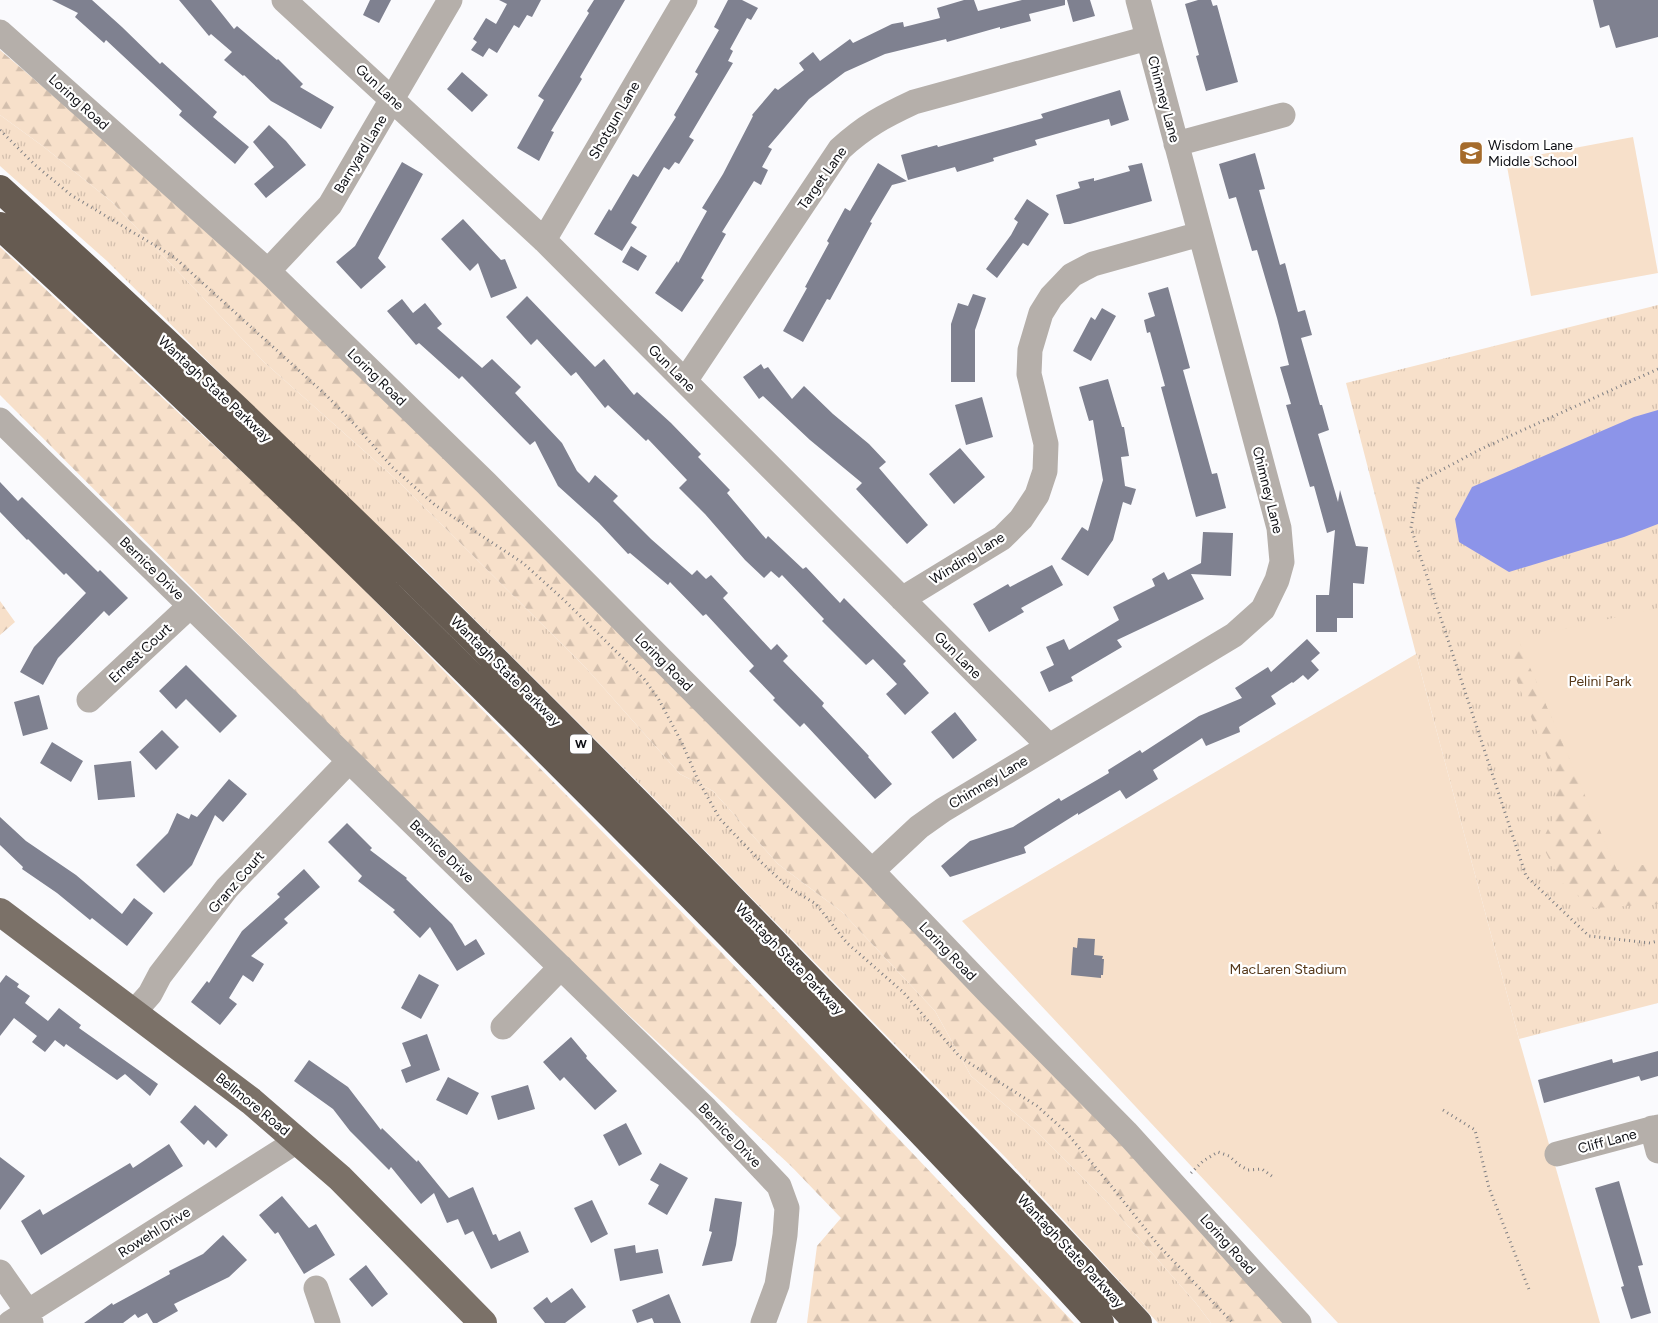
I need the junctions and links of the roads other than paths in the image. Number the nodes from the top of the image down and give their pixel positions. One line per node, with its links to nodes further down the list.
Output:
1 (284, 0): 7 (street, Gun Lane)
2 (450, 0): 7 (street, Barnyard Lane)
3 (685, 0): 13 (street, Shotgun Lane)
4 (1138, 0): 6 (street, Chimney Lane)
5 (0, 32): 14 (street, Loring Road)
6 (1148, 38): 9 (street, Chimney Lane); 15 (street, Target Lane)
7 (393, 99): 13 (street, Gun Lane); 14 (street, Barnyard Lane)
8 (1283, 115): 9 (street)
9 (1176, 144): 12 (street, Chimney Lane)
10 (0, 189): 37 (highway, Wantagh State Parkway / W)
11 (0, 226): 36 (highway, Wantagh State Parkway / W)
12 (1200, 234): 17 (street, Winding Lane); 20 (street, Chimney Lane)
13 (544, 240): 15 (street, Gun Lane)
14 (268, 271): 22 (street, Loring Road)
15 (685, 381): 17 (street, Gun Lane)
16 (0, 420): 18 (street, Bernice Drive)
17 (902, 599): 20 (street, Gun Lane)
18 (190, 606): 19 (street, Ernest Court); 21 (street, Bernice Drive)
19 (89, 700)
20 (1049, 746): 22 (street, Chimney Lane)
21 (349, 760): 24 (street, Bernice Drive); 25 (street, Granz Court)
22 (872, 871): 38 (street, Loring Road)
23 (0, 912): 25 (main road, Bellmore Road)
24 (562, 967): 26 (street); 35 (street, Bernice Drive)
25 (134, 1012): 28 (main road, Bellmore Road)
26 (503, 1027)
27 (1656, 1136): 29 (street, Cliff Lane)
28 (297, 1141): 32 (street, Rowehl Drive); 34 (main road, Bellmore Road)
29 (1557, 1154)
30 (0, 1272): 32 (street)
31 (316, 1288): 33 (street)
32 (23, 1319)
33 (328, 1323)
34 (482, 1323)
35 (763, 1323)
36 (1100, 1323)
37 (1138, 1323)
38 (1299, 1323)

